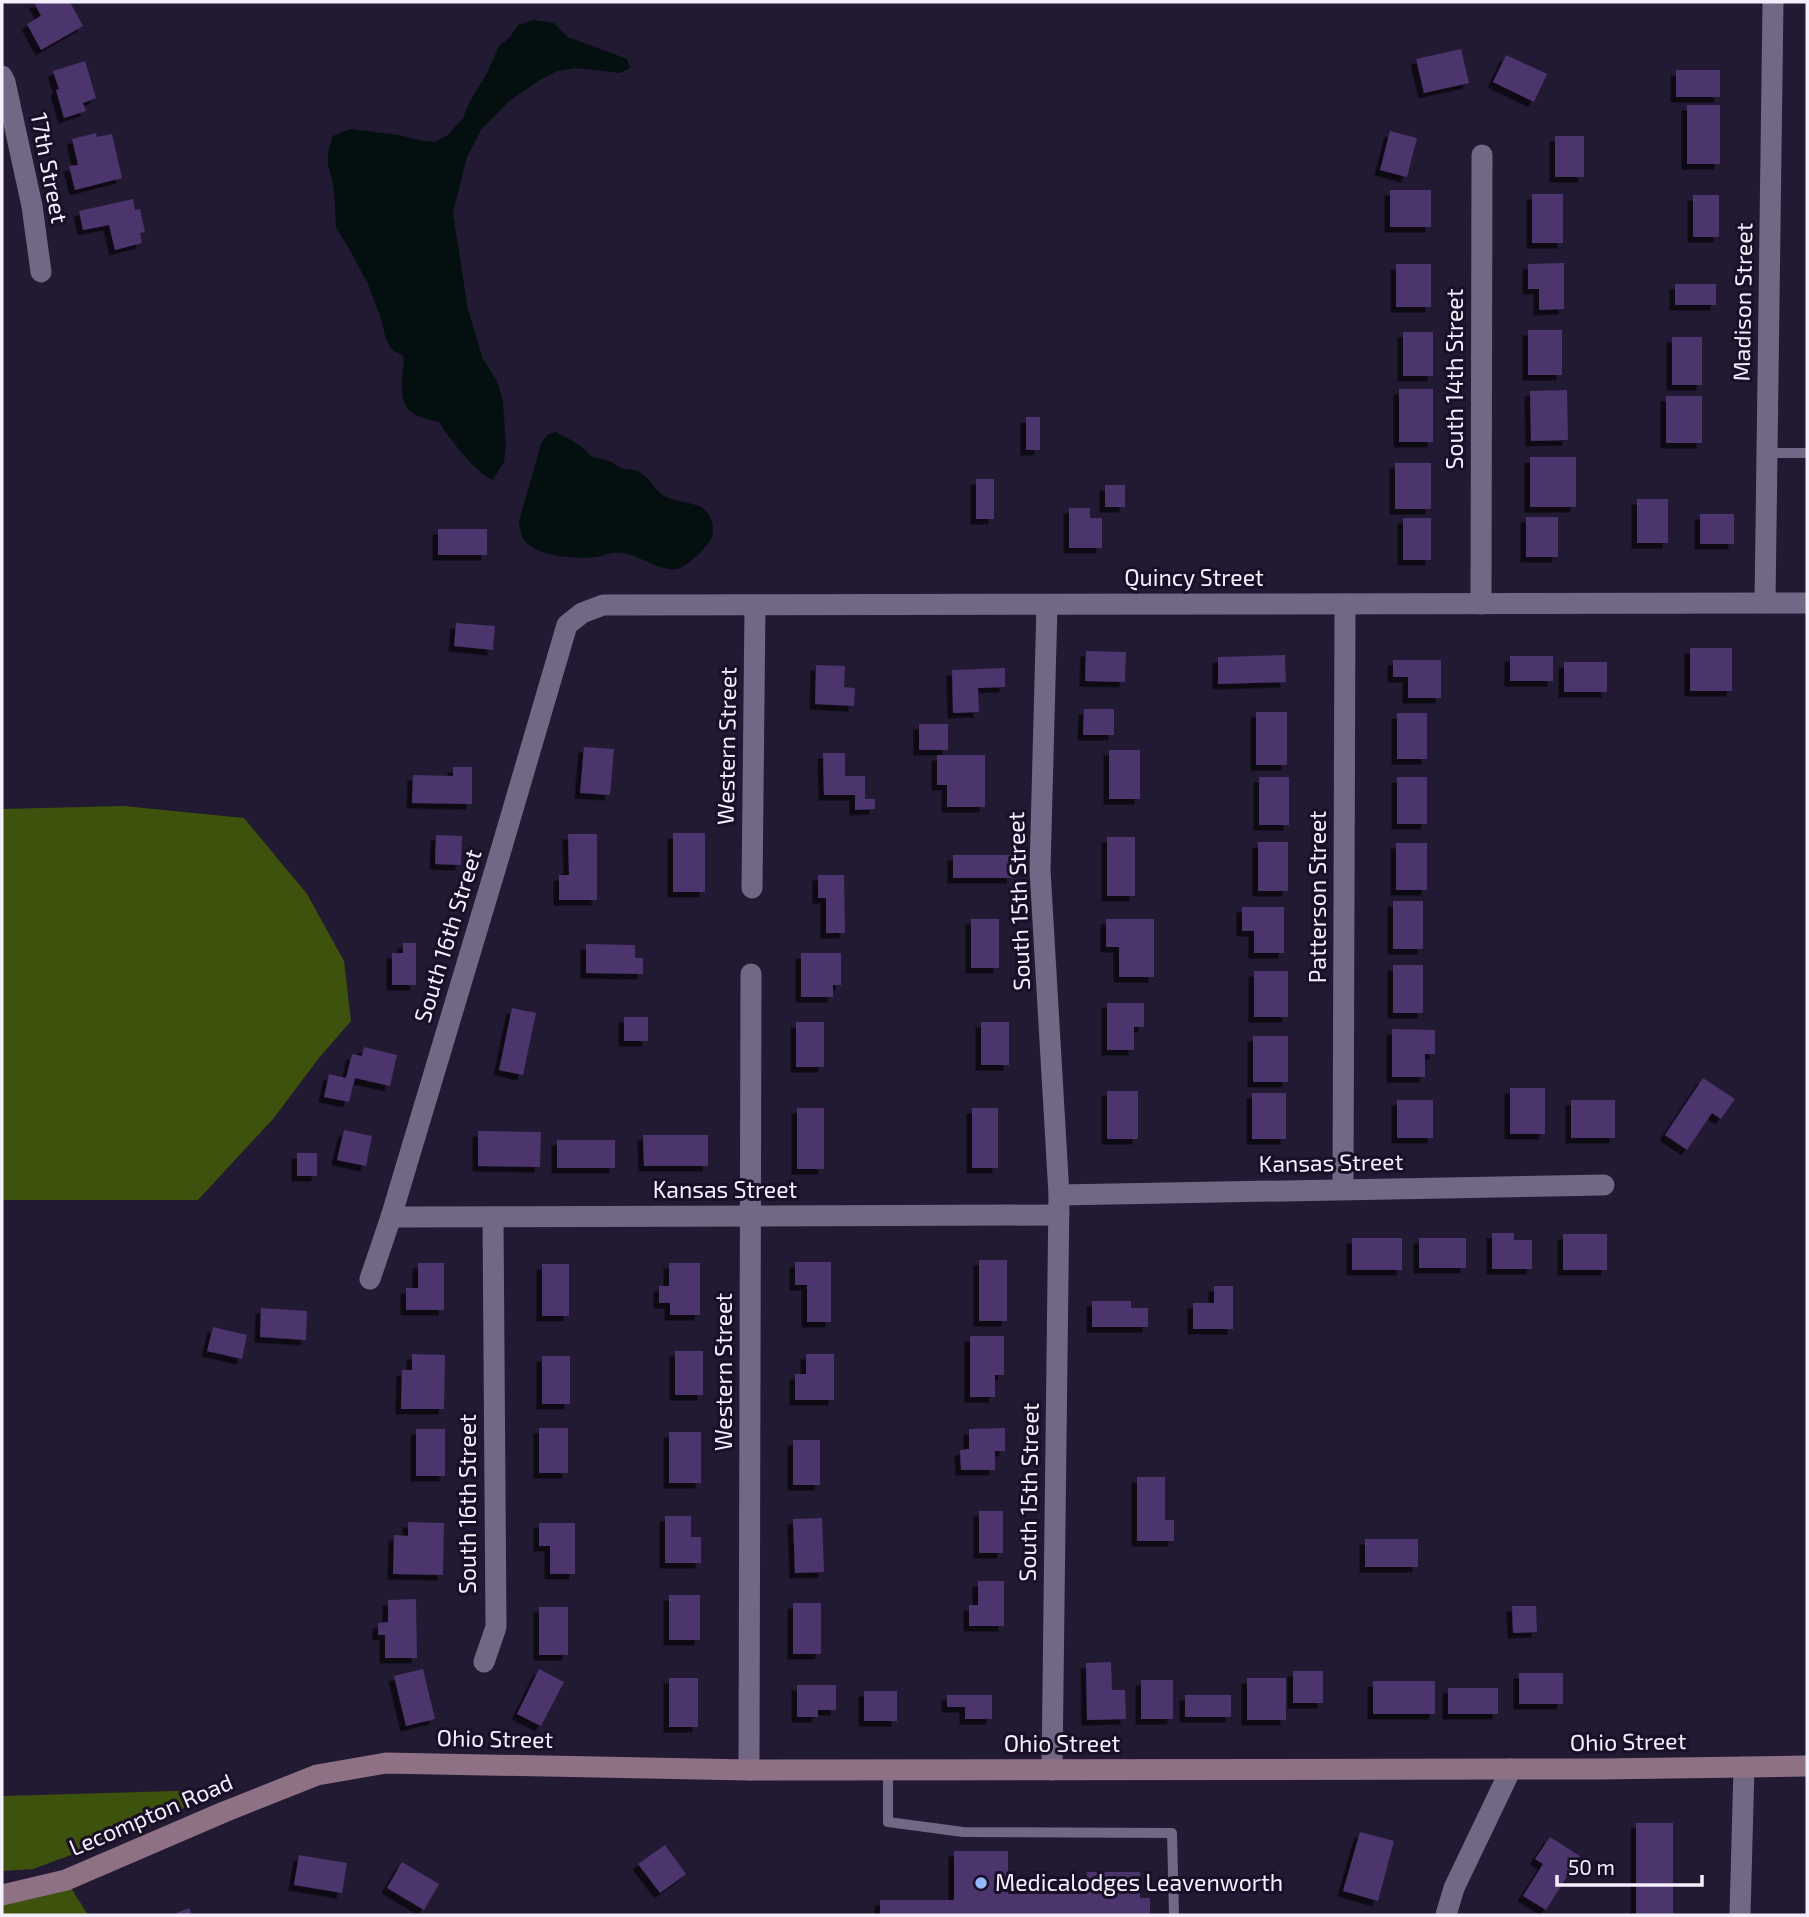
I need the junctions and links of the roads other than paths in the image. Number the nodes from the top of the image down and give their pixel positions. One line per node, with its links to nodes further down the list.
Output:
1 (1773, 2): 6 (street, Madison Street)
2 (2, 76): 3 (street, 17th Street)
3 (11, 151): 5 (street, 17th Street)
4 (1482, 155): 11 (street, South 14th Street)
5 (41, 272)
6 (1768, 453): 7 (lane); 8 (street, Madison Street)
7 (1807, 453)
8 (1765, 603): 9 (street, Quincy Street); 11 (street, Quincy Street)
9 (1807, 603)
10 (1345, 604): 11 (street, Quincy Street); 12 (street, Quincy Street); 18 (street, Patterson Street)
11 (1481, 604)
12 (1047, 605): 13 (street, Quincy Street); 19 (street, South 15th Street)
13 (755, 606): 14 (street, Quincy Street); 15 (street, Western Street)
14 (582, 613): 20 (street, South 16th Street)
15 (752, 888)
16 (751, 974): 22 (street, Western Street)
17 (1604, 1185): 18 (street, Kansas Street)
18 (1343, 1189): 19 (street, Kansas Street)
19 (1059, 1205): 22 (street, Kansas Street); 30 (street, South 15th Street)
20 (391, 1217): 21 (street, Kansas Street); 23 (street, South 16th Street)
21 (493, 1217): 22 (street, Kansas Street); 24 (street, South 16th Street)
22 (749, 1217): 28 (street, Western Street)
23 (370, 1279)
24 (484, 1662)
25 (1807, 1766): 26 (street, Ohio Street)
26 (1744, 1767): 27 (street, Ohio Street); 35 (street)
27 (1511, 1769): 30 (street, Ohio Street); 34 (street)
28 (749, 1770): 29 (street, Ohio Street); 31 (street, Ohio Street)
29 (888, 1770): 30 (street, Ohio Street); 33 (lane)
30 (1052, 1770)
31 (317, 1775): 32 (street, Lecompton Road)
32 (2, 1895)
33 (1174, 1915)
34 (1446, 1915)
35 (1740, 1915)

